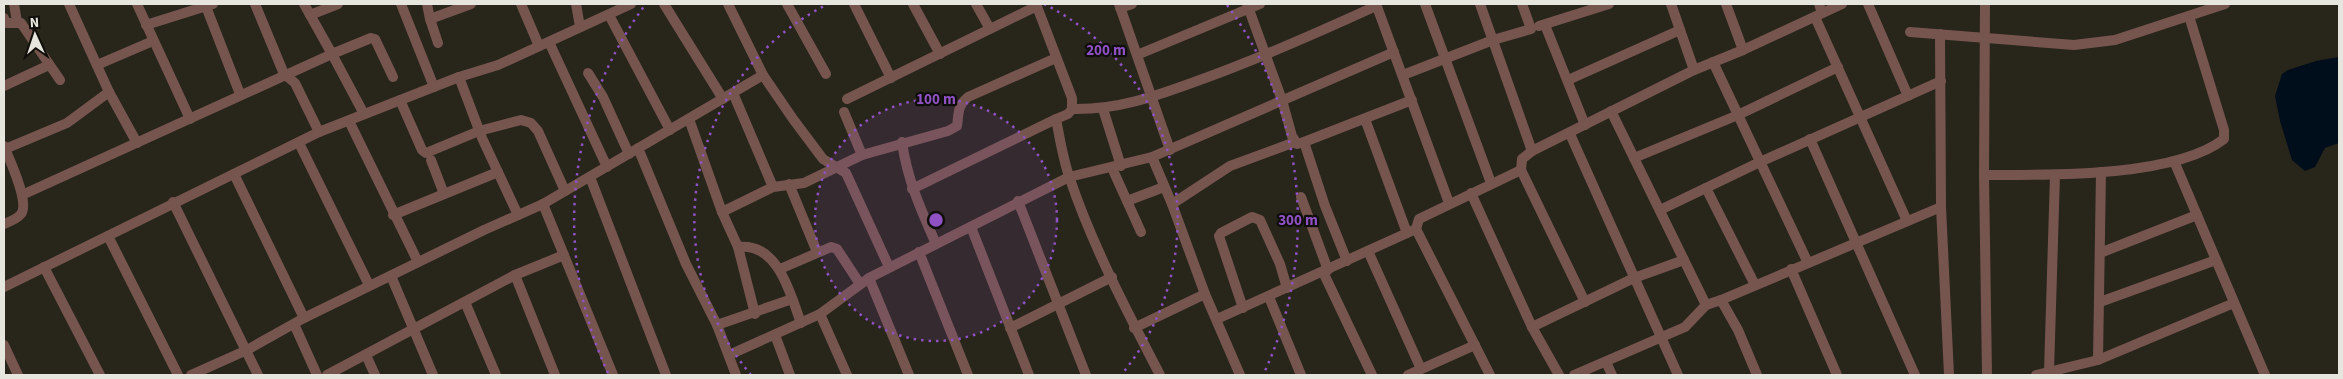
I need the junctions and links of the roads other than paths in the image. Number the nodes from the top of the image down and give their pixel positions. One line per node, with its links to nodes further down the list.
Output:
1 (14, 4): 43 (street)
2 (69, 4): 67 (street)
3 (137, 4): 45 (street)
4 (255, 4): 71 (street)
5 (304, 4): 38 (street)
6 (338, 4): 38 (street)
7 (401, 4): 82 (street)
8 (428, 4): 42 (street)
9 (471, 4): 42 (street)
10 (521, 4): 56 (street)
11 (576, 4): 46 (street)
12 (664, 4): 88 (street)
13 (728, 4): 72 (street)
14 (787, 4): 73 (street)
15 (854, 4): 77 (street)
16 (913, 4): 60 (street)
17 (976, 4): 47 (street)
18 (1132, 4): 34 (street)
19 (1260, 4): 35 (street)
20 (1424, 4): 64 (street)
21 (1480, 4): 53 (street)
22 (1522, 4): 48 (street)
23 (1608, 4): 36 (street)
24 (1671, 4): 49 (street)
25 (1726, 4): 57 (street)
26 (1842, 4): 37 (street)
27 (1868, 4): 86 (street)
28 (1985, 4): 52 (street)
29 (2225, 4): 40 (street)
30 (208, 5): 45 (street); 85 (street)
31 (627, 5): 39 (street)
32 (1036, 5): 47 (street); 63 (street)
33 (1376, 5): 58 (street); 62 (street)
34 (1120, 6): 61 (street)
35 (1247, 6): 61 (street); 62 (street)
36 (1578, 8): 44 (street)
37 (1818, 11): 57 (street); 68 (street)
38 (310, 15): 59 (street)
39 (610, 15): 46 (street); 106 (street)
40 (2189, 16): 52 (street); 123 (street)
41 (4, 18): 43 (street)
42 (430, 20): 55 (street)
43 (17, 22): 66 (street)
44 (1545, 24): 48 (street); 79 (street)
45 (146, 25): 54 (street)
46 (580, 27): 56 (street)
47 (990, 29): 60 (street)
48 (1531, 29): 53 (street)
49 (1680, 30): 69 (street); 79 (street)
50 (1910, 32): 51 (street)
51 (1940, 34): 52 (street); 80 (street)
52 (1985, 39): 133 (street)
53 (1493, 40): 64 (street); 118 (street)
54 (153, 41): 67 (street); 100 (street)
55 (438, 43)
56 (544, 44): 76 (street); 125 (street)
57 (1743, 50): 65 (street)
58 (1394, 52): 74 (street); 91 (street)
59 (332, 54): 71 (street); 75 (street); 97 (street)
60 (940, 54): 77 (street)
61 (1137, 55): 87 (street)
62 (1266, 56): 87 (street); 91 (street)
63 (1056, 58): 93 (street); 111 (street)
64 (1444, 60): 74 (street); 138 (street)
65 (1713, 62): 69 (street); 98 (street)
66 (49, 65): 78 (street); 81 (street)
67 (97, 65): 83 (street)
68 (1838, 67): 98 (street); 99 (street)
69 (1694, 70): 95 (street)
70 (588, 73): 117 (street)
71 (284, 74): 85 (street); 108 (street)
72 (763, 74): 84 (street); 126 (street)
73 (826, 74)
74 (1403, 75): 92 (street)
75 (393, 77)
76 (459, 77): 82 (street); 107 (street)
77 (891, 78): 89 (street)
78 (60, 80)
79 (1568, 80): 105 (street)
80 (1940, 81): 86 (street); 155 (street)
81 (4, 86)
82 (434, 87): 90 (street)
83 (109, 92): 113 (street); 115 (street)
84 (732, 93): 88 (street); 140 (street)
85 (240, 94): 100 (street)
86 (1908, 96): 99 (street)
87 (1152, 97): 94 (street); 116 (street)
88 (723, 99): 101 (street)
89 (847, 99)
90 (400, 100): 97 (street); 107 (street)
91 (1282, 100): 112 (street); 116 (street)
92 (1412, 100): 103 (street); 152 (street)
93 (1072, 109): 94 (street); 102 (street)
94 (1103, 109): 127 (street)
95 (1611, 111): 105 (street); 121 (street)
96 (844, 112): 119 (street)
97 (364, 114): 104 (street)
98 (1738, 115): 121 (street); 124 (street)
99 (1860, 117): 110 (street); 161 (street)
100 (190, 119): 113 (street)
101 (689, 119): 106 (street); 157 (street)
102 (1056, 119): 137 (street); 143 (street)
103 (1365, 119): 112 (street); 164 (street)
104 (349, 121): 108 (street); 158 (street)
105 (1585, 125): 109 (street)
106 (670, 130): 117 (street)
107 (479, 131): 129 (street); 144 (street)
108 (319, 132): 114 (street)
109 (1570, 134): 118 (street); 189 (street)
110 (1810, 140): 124 (street); 167 (street)
111 (902, 142): 119 (street); 143 (street)
112 (1300, 142): 154 (street); 177 (street)
113 (137, 143): 147 (street)
114 (299, 143): 132 (street); 191 (street)
115 (4, 148): 131 (street)
116 (1170, 150): 120 (street)
117 (633, 151): 125 (street); 212 (street)
118 (1532, 151): 128 (street)
119 (862, 155): 126 (street)
120 (1152, 157): 127 (street); 141 (street)
121 (1634, 158): 156 (street)
122 (431, 160): 146 (street)
123 (2174, 161): 130 (street); 160 (street)
124 (1760, 162): 142 (street); 179 (street)
125 (607, 166): 136 (street)
126 (837, 167): 139 (street); 181 (street)
127 (1116, 167): 137 (street); 149 (street)
128 (1522, 170): 138 (street); 200 (street)
129 (498, 172): 146 (street); 159 (street)
130 (2101, 172): 134 (street); 173 (street)
131 (15, 173): 135 (street); 147 (street)
132 (234, 174): 151 (street); 208 (street)
133 (1984, 175): 134 (street); 262 (street)
134 (2055, 175): 227 (street)
135 (4, 176)
136 (590, 177): 144 (street); 240 (street)
137 (1069, 177): 150 (street); 187 (street)
138 (1491, 183): 145 (street)
139 (789, 184): 140 (street); 171 (street)
140 (773, 187): 157 (street)
141 (1164, 187): 149 (street); 154 (street)
142 (1706, 188): 156 (street); 192 (street)
143 (912, 189): 168 (street)
144 (565, 191): 153 (street)
145 (1471, 193): 152 (street); 213 (street)
146 (444, 194): 158 (street)
147 (22, 195): 162 (street)
148 (1301, 198): 184 (street)
149 (1127, 200): 165 (street)
150 (1018, 201): 163 (street); 203 (street)
151 (173, 202): 166 (street); 221 (street)
152 (1449, 203): 164 (street)
153 (543, 204): 159 (street); 174 (street)
154 (1172, 204): 195 (street)
155 (1941, 207): 161 (street); 261 (street)
156 (1660, 210): 175 (street)
157 (722, 212): 169 (street)
158 (394, 215): 178 (street)
159 (518, 215): 178 (street)
160 (2197, 215): 173 (street); 176 (street)
161 (1907, 221): 167 (street)
162 (4, 224)
163 (970, 227): 168 (street); 215 (street)
164 (1412, 231): 170 (street); 220 (street)
165 (1141, 232)
166 (108, 236): 180 (street); 230 (street)
167 (1858, 242): 179 (street); 260 (street)
168 (936, 244): 172 (street)
169 (738, 247): 182 (street); 206 (street)
170 (1368, 251): 177 (street); 226 (street)
171 (818, 252): 182 (street); 190 (street)
172 (919, 252): 181 (street); 245 (street)
173 (2100, 253): 201 (street)
174 (564, 255): 185 (street); 239 (street)
175 (1684, 260): 189 (street); 204 (street)
176 (2216, 260): 201 (street); 202 (street)
177 (1347, 261): 184 (street)
178 (418, 262): 186 (street)
179 (1808, 263): 183 (street)
180 (44, 267): 193 (street); 229 (street)
181 (889, 267): 188 (street)
182 (780, 269): 197 (street)
183 (1791, 269): 192 (street); 259 (street)
184 (1326, 271): 194 (street); 251 (street)
185 (515, 275): 199 (street); 238 (street)
186 (391, 276): 191 (street); 214 (street)
187 (1112, 277): 203 (street); 216 (street)
188 (869, 278): 190 (street); 244 (street)
189 (1634, 278): 200 (street); 218 (street)
190 (860, 284): 207 (street)
191 (369, 285): 208 (street)
192 (1754, 285): 198 (street)
193 (4, 287)
194 (1287, 288): 196 (street); 205 (street)
195 (1205, 294): 209 (street); 216 (street)
196 (1269, 296): 205 (street); 250 (street)
197 (792, 299): 206 (street); 210 (street)
198 (1721, 300): 204 (street); 258 (street)
199 (465, 302): 214 (street); 237 (street)
200 (1585, 302): 213 (street)
201 (2100, 302): 224 (street)
202 (2234, 303): 224 (street); 264 (street)
203 (1057, 304): 215 (street); 247 (street)
204 (1706, 305): 218 (street)
205 (1243, 308): 209 (street)
206 (754, 314): 212 (street)
207 (820, 314): 210 (street); 243 (street)
208 (304, 318): 211 (street)
209 (1217, 319): 249 (street)
210 (801, 323): 217 (street)
211 (294, 324): 221 (street); 233 (street)
212 (717, 325): 223 (street)
213 (1532, 327): 254 (street)
214 (413, 328): 222 (street); 236 (street)
215 (1010, 328): 246 (street)
216 (1134, 328): 248 (street)
217 (775, 335): 223 (street); 242 (street)
218 (1661, 338): 225 (street); 257 (street)
219 (4, 345): 228 (street)
220 (1475, 345): 226 (street); 253 (street)
221 (247, 350): 231 (street); 232 (street)
222 (366, 355): 234 (street); 235 (street)
223 (729, 355): 241 (street)
224 (2098, 360): 227 (street)
225 (1606, 362): 255 (street); 256 (street)
226 (1421, 369): 252 (street)
227 (2049, 372): 263 (street)
228 (18, 375)
229 (100, 375)
230 (178, 375)
231 (191, 375)
232 (258, 375)
233 (317, 375)
234 (327, 375)
235 (375, 375)
236 (432, 375)
237 (496, 375)
238 (555, 375)
239 (613, 375)
240 (666, 375)
241 (736, 375)
242 (790, 375)
243 (847, 375)
244 (909, 375)
245 (968, 375)
246 (1029, 375)
247 (1086, 375)
248 (1160, 375)
249 (1240, 375)
250 (1301, 375)
251 (1372, 375)
252 (1408, 375)
253 (1490, 375)
254 (1559, 375)
255 (1574, 375)
256 (1612, 375)
257 (1678, 375)
258 (1757, 375)
259 (1837, 375)
260 (1915, 375)
261 (1949, 375)
262 (1987, 375)
263 (2036, 375)
264 (2265, 375)

